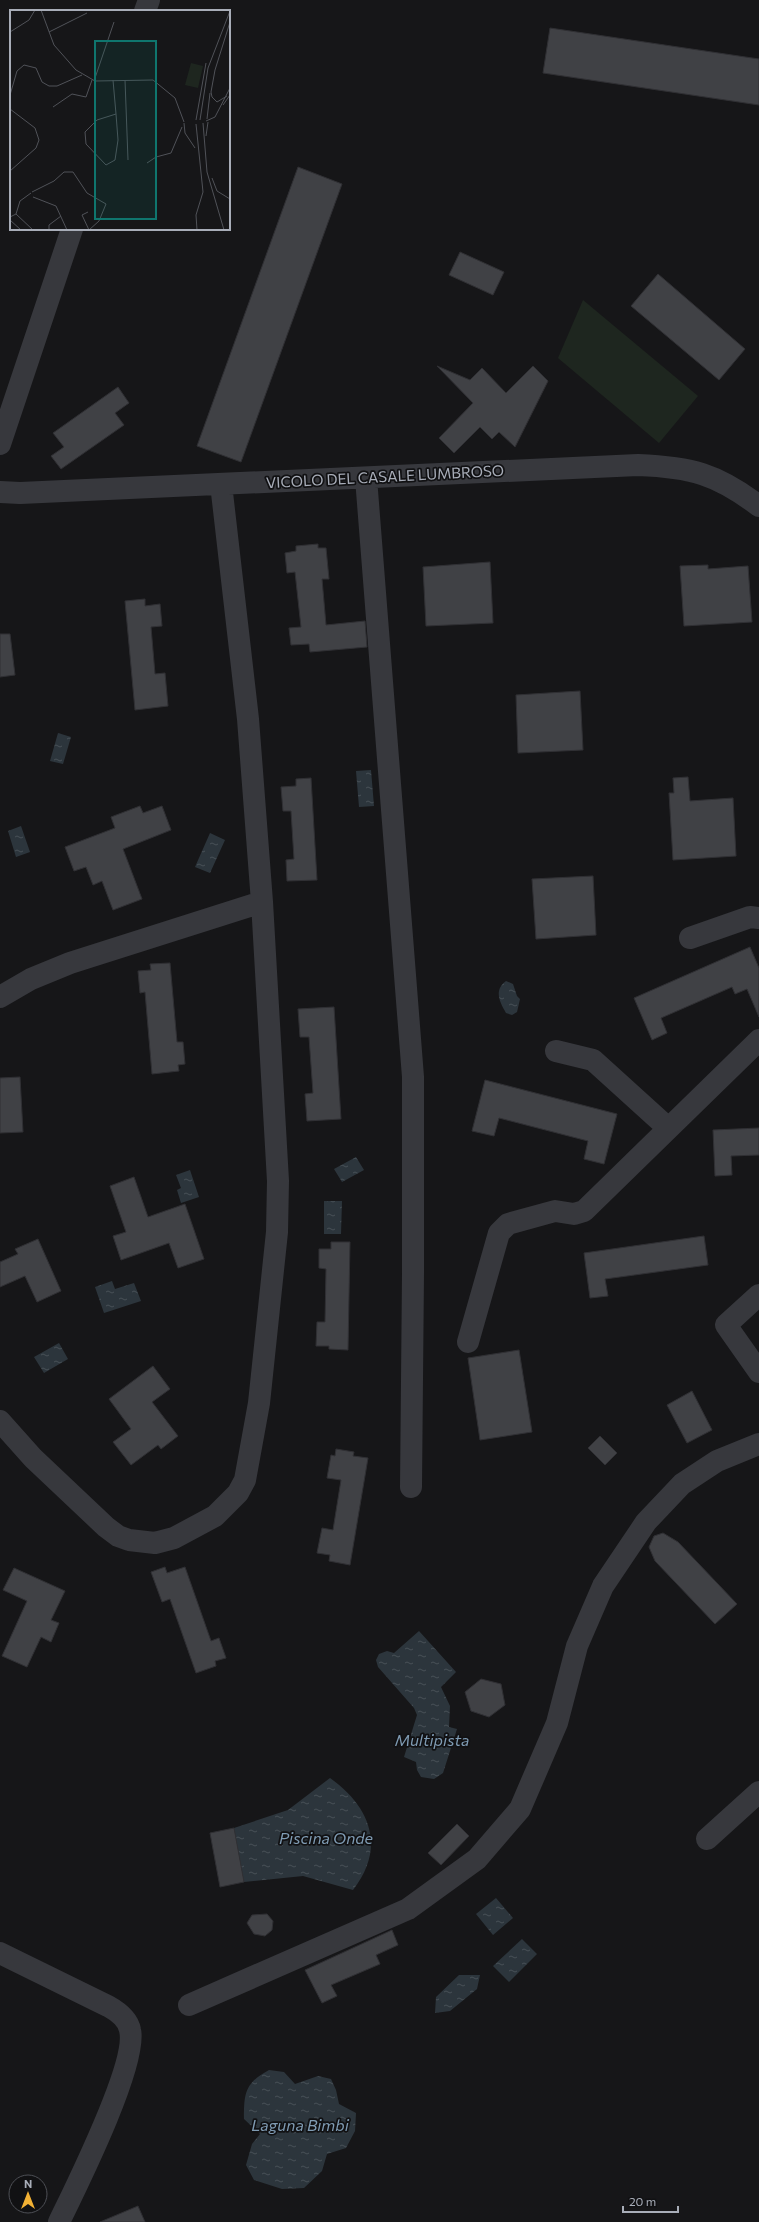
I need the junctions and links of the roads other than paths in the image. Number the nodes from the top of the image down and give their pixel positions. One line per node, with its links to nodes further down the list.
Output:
1 (149, 0): 2 (street)
2 (145, 10)
3 (72, 230): 4 (street)
4 (0, 444)
5 (366, 478): 6 (street, VICOLO DEL CASALE LUMBROSO); 8 (street, VICOLO DEL CASALE LUMBROSO); 21 (street)
6 (221, 484): 7 (street, VICOLO DEL CASALE LUMBROSO); 9 (street)
7 (0, 492)
8 (759, 506)
9 (262, 902): 12 (street); 19 (street)
10 (759, 918): 11 (street)
11 (690, 938)
12 (0, 997)
13 (759, 1040): 15 (street)
14 (556, 1051): 15 (street)
15 (668, 1128): 17 (street)
16 (759, 1295): 18 (street)
17 (468, 1342)
18 (759, 1372)
19 (0, 1421)
20 (759, 1444): 25 (street)
21 (411, 1487)
22 (759, 1792): 23 (street)
23 (707, 1839)
24 (0, 1953): 26 (street)
25 (189, 2005)
26 (59, 2222)

